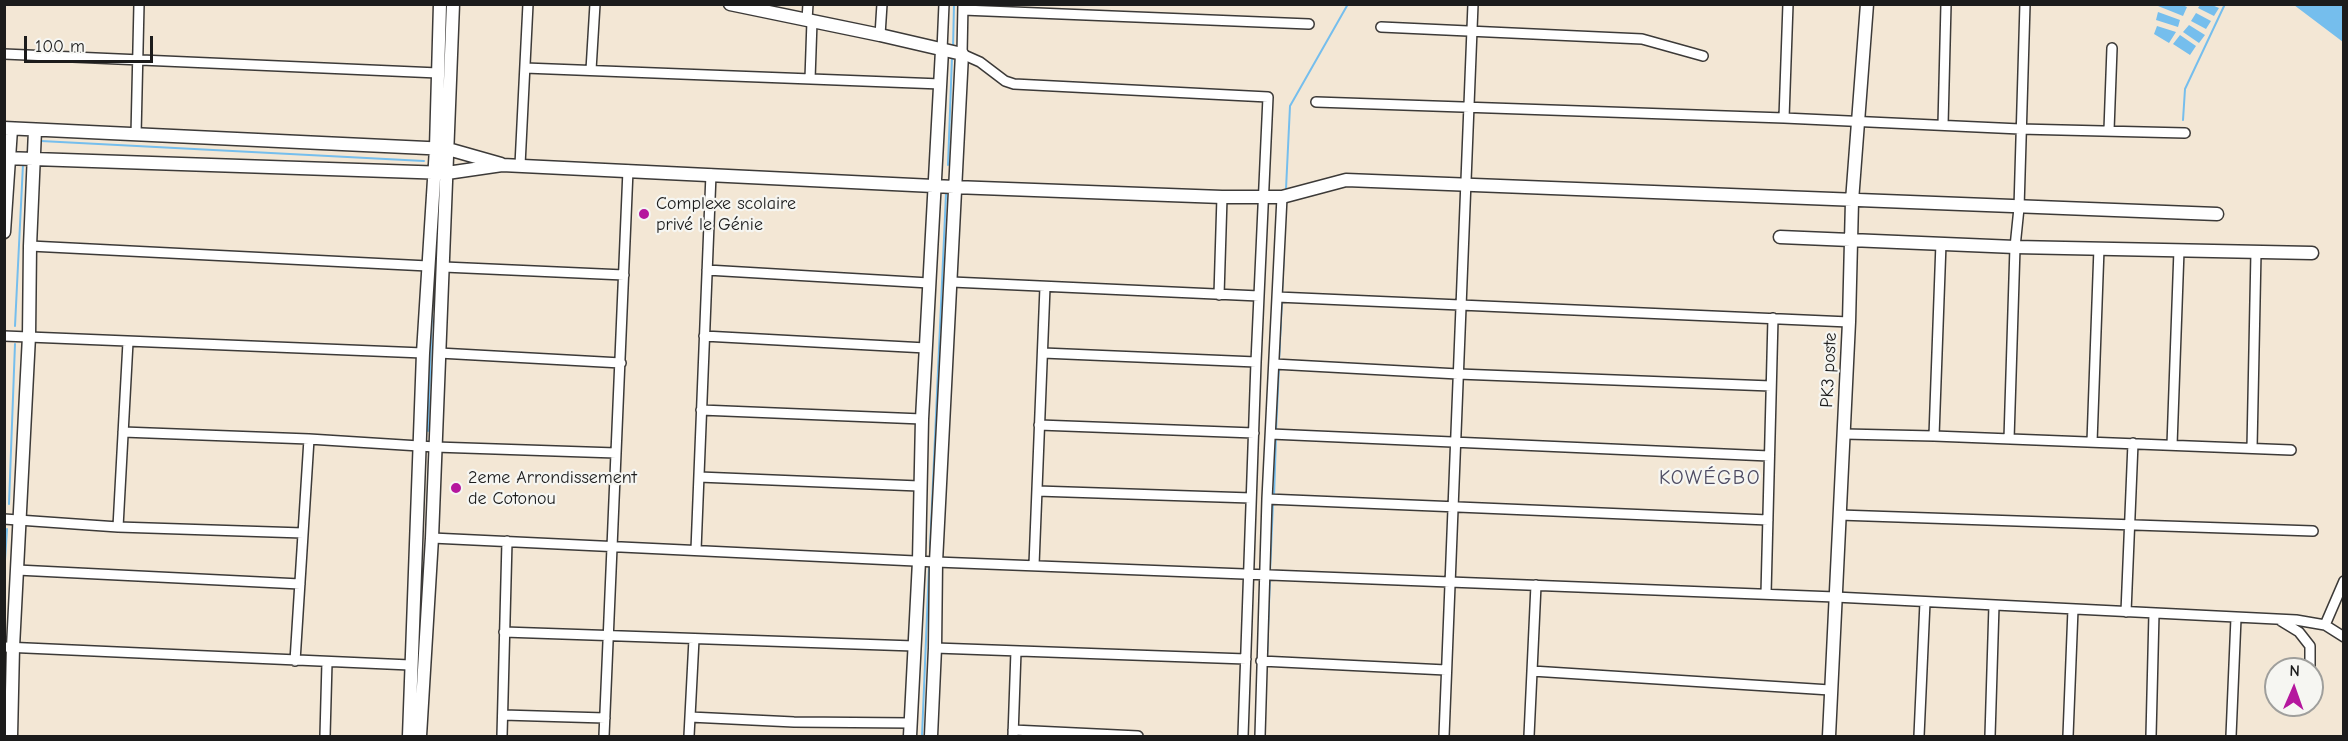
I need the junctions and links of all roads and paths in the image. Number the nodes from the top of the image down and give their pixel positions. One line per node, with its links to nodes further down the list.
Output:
1 (139, 4): 27 (street)
2 (430, 4): 15 (street)
3 (453, 4): 44 (street)
4 (528, 4): 28 (street)
5 (595, 4): 29 (street)
6 (730, 4): 17 (street)
7 (808, 4): 17 (street)
8 (882, 4): 21 (street)
9 (944, 4): 23 (street)
10 (1473, 4): 20 (street)
11 (1788, 4): 35 (street)
12 (1867, 4): 36 (street, PK3 poste)
13 (1946, 4): 37 (street)
14 (2025, 4): 39 (street)
15 (440, 5): 30 (street)
16 (963, 7): 18 (street); 25 (street)
17 (809, 21): 21 (street); 31 (street)
18 (1309, 24)
19 (1381, 27): 20 (street)
20 (1472, 31): 26 (street); 34 (street)
21 (880, 35): 23 (street)
22 (2112, 48): 41 (street)
23 (942, 50): 25 (street); 32 (street)
24 (4, 54): 27 (street)
25 (962, 54): 55 (street); 57 (street)
26 (1703, 56)
27 (138, 60): 30 (street); 43 (street)
28 (525, 68): 29 (street); 48 (street)
29 (591, 70): 31 (street)
30 (438, 73): 44 (street)
31 (810, 79): 32 (street)
32 (941, 84): 53 (street)
33 (1316, 102): 34 (street)
34 (1469, 107): 35 (street); 54 (street)
35 (1784, 118): 36 (street)
36 (1857, 121): 37 (street); 59 (street, PK3 poste)
37 (1943, 125): 39 (street)
38 (8, 129): 40 (street); 45 (street)
39 (2020, 129): 41 (street); 60 (street)
40 (35, 130): 43 (street); 46 (street)
41 (2109, 130): 42 (street)
42 (2185, 133)
43 (136, 135): 44 (street)
44 (442, 148): 47 (street); 50 (street); 51 (street)
45 (7, 158): 46 (street); 62 (street)
46 (34, 159): 50 (street); 66 (street)
47 (502, 165): 48 (street); 51 (street)
48 (519, 165): 49 (street)
49 (628, 170): 52 (street); 75 (street)
50 (433, 173): 51 (street); 72 (street)
51 (447, 173): 73 (street)
52 (711, 174): 53 (street); 74 (street)
53 (936, 186): 55 (street); 77 (street)
54 (1466, 186): 58 (street); 59 (street); 82 (street)
55 (954, 187): 56 (street); 76 (street)
56 (1222, 197): 57 (street); 79 (street)
57 (1265, 197): 58 (street); 80 (street)
58 (1282, 197): 81 (street)
59 (1852, 201): 60 (street); 64 (street, PK3 poste)
60 (2019, 208): 61 (street); 67 (street)
61 (2217, 214)
62 (4, 232)
63 (1780, 237): 64 (street)
64 (1850, 241): 65 (street); 84 (street, PK3 poste)
65 (1941, 243): 67 (street); 105 (street)
66 (30, 246): 72 (street); 86 (street)
67 (2015, 247): 68 (street); 106 (street)
68 (2099, 248): 69 (street); 109 (street)
69 (2179, 250): 70 (street); 111 (street)
70 (2256, 252): 71 (street); 114 (street)
71 (2312, 253)
72 (428, 266): 90 (street)
73 (444, 267): 75 (street); 91 (street)
74 (707, 270): 77 (street); 87 (street)
75 (624, 275): 94 (street)
76 (952, 282): 78 (street); 137 (street)
77 (929, 284): 89 (street)
78 (1045, 288): 79 (street); 92 (street)
79 (1219, 295): 80 (street)
80 (1259, 296): 93 (street)
81 (1276, 297): 82 (street); 95 (street)
82 (1461, 306): 83 (street); 96 (street)
83 (1773, 318): 84 (street); 97 (street)
84 (1849, 322): 104 (street, PK3 poste)
85 (4, 336): 86 (street)
86 (28, 336): 88 (street); 126 (street)
87 (704, 336): 89 (street); 98 (street)
88 (128, 342): 90 (street); 101 (street)
89 (926, 348): 99 (street)
90 (423, 353): 112 (street)
91 (439, 353): 94 (street); 113 (street)
92 (1043, 353): 93 (street); 100 (street)
93 (1256, 362): 102 (street)
94 (621, 363): 116 (street)
95 (1274, 364): 96 (street); 103 (street)
96 (1458, 374): 97 (street); 108 (street)
97 (1771, 386): 117 (street)
98 (701, 410): 99 (street); 118 (street)
99 (922, 418): 119 (street)
100 (1039, 425): 102 (street); 120 (street)
101 (123, 432): 107 (street); 129 (street)
102 (1254, 432): 121 (street)
103 (1271, 434): 108 (street); 122 (street)
104 (1844, 434): 105 (street); 124 (street, PK3 poste)
105 (1934, 436): 106 (street)
106 (2009, 438): 109 (street)
107 (309, 440): 112 (street); 131 (street)
108 (1456, 442): 117 (street); 123 (street)
109 (2092, 442): 110 (street)
110 (2133, 443): 111 (street); 128 (street)
111 (2172, 445): 114 (street)
112 (420, 447): 113 (street); 169 (street)
113 (435, 447): 116 (street); 132 (street)
114 (2252, 448): 115 (street)
115 (2291, 450)
116 (616, 453): 134 (street)
117 (1769, 456): 127 (street)
118 (699, 477): 119 (street); 135 (street)
119 (920, 486): 136 (street)
120 (1037, 491): 121 (street); 138 (street)
121 (1251, 498): 140 (street)
122 (1268, 499): 123 (street); 141 (street)
123 (1453, 507): 127 (street); 143 (street)
124 (1839, 515): 128 (street); 147 (street, PK3 poste)
125 (4, 519): 126 (street)
126 (19, 520): 129 (street); 139 (street)
127 (1768, 520): 146 (street)
128 (2130, 525): 130 (street); 151 (street)
129 (118, 527): 131 (street)
130 (2313, 531)
131 (303, 533): 144 (street)
132 (432, 538): 133 (street); 183 (street)
133 (507, 541): 134 (street); 156 (street)
134 (612, 546): 135 (street); 157 (street)
135 (696, 550): 136 (street)
136 (919, 561): 137 (street); 160 (street)
137 (936, 562): 138 (street); 162 (street)
138 (1034, 565): 140 (street)
139 (17, 570): 144 (street); 161 (street)
140 (1249, 572): 141 (street); 165 (street)
141 (1265, 574): 143 (street); 167 (street)
142 (2343, 581): 155 (street)
143 (1450, 582): 145 (street); 170 (street)
144 (300, 584): 166 (street)
145 (1536, 585): 146 (street); 171 (street)
146 (1766, 594): 147 (street)
147 (1835, 597): 148 (street); 172 (street, PK3 poste)
148 (1925, 602): 149 (street); 193 (street)
149 (1994, 605): 150 (street); 194 (street)
150 (2073, 609): 151 (street); 195 (street)
151 (2126, 612): 152 (street)
152 (2154, 613): 153 (street); 196 (street)
153 (2236, 618): 154 (street); 197 (street)
154 (2279, 620): 155 (street); 164 (street)
155 (2325, 625): 158 (street)
156 (504, 632): 157 (street); 173 (street)
157 (609, 636): 159 (street); 175 (street)
158 (2343, 637)
159 (694, 639): 160 (street); 174 (street)
160 (914, 646): 176 (street)
161 (9, 647): 166 (street); 180 (street)
162 (935, 648): 163 (street); 188 (street)
163 (1016, 651): 165 (street); 177 (street)
164 (2310, 657)
165 (1246, 659): 178 (street)
166 (295, 661): 168 (street)
167 (1261, 661): 170 (street); 179 (street)
168 (327, 662): 169 (street); 181 (street)
169 (410, 665): 182 (street)
170 (1446, 670): 190 (street)
171 (1532, 671): 172 (street); 191 (street)
172 (1830, 690): 192 (street, PK3 poste)
173 (503, 715): 175 (street); 184 (street)
174 (690, 717): 176 (street); 186 (street)
175 (605, 718): 185 (street)
176 (911, 723): 187 (street)
177 (1013, 733): 189 (street)
178 (1242, 733): 179 (street)
179 (1260, 733)
180 (11, 736)
181 (325, 736)
182 (409, 736)
183 (420, 736)
184 (502, 736)
185 (604, 736)
186 (689, 736)
187 (910, 736)
188 (931, 736)
189 (1138, 736)
190 (1444, 736)
191 (1529, 736)
192 (1829, 736)
193 (1919, 736)
194 (1990, 736)
195 (2068, 736)
196 (2151, 736)
197 (2231, 736)

